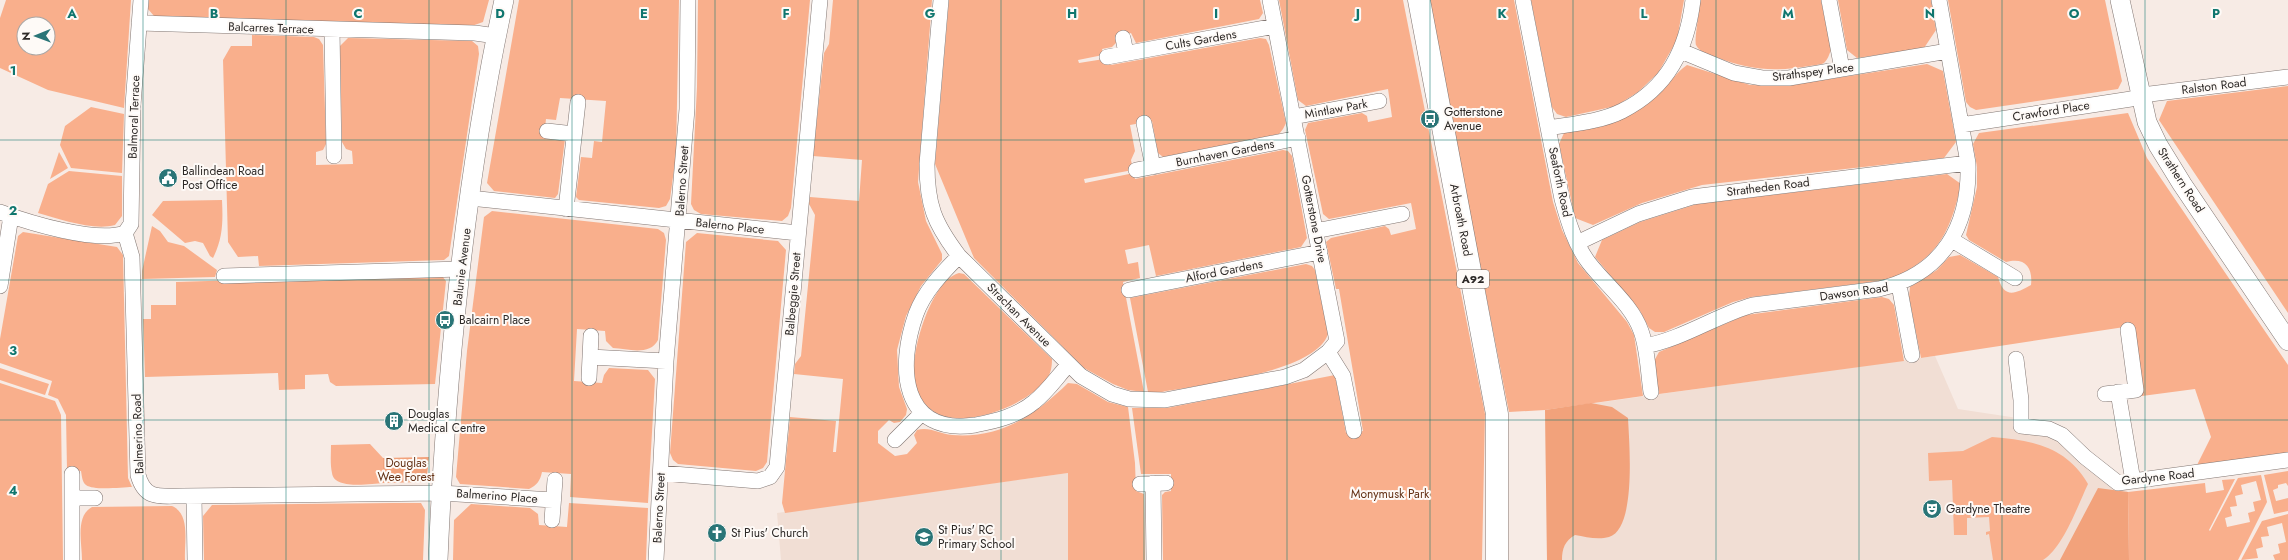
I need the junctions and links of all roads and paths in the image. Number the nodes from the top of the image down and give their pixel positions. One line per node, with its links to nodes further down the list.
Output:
1 (141, 0): 13 (street, Balmoral Terrace)
2 (504, 0): 16 (street, Balunie Avenue)
3 (688, 0): 42 (street, Balerno Street)
4 (820, 0): 45 (street, Balbeggie Street)
5 (941, 0): 49 (street, Strachan Avenue)
6 (1270, 0): 14 (street, Gotterstone Drive)
7 (1419, 0): 88 (main road, Arbroath Road / A92)
8 (1523, 0): 30 (street, Seaforth Road)
9 (1692, 0): 18 (street)
10 (1830, 0): 22 (street)
11 (1939, 0): 19 (street, Dawson Road)
12 (2120, 0): 24 (street, Strathern Road)
13 (139, 23): 15 (street, Balcarres Terrace); 44 (street, Balmoral Terrace)
14 (1275, 26): 20 (street, Cults Gardens); 27 (street, Gotterstone Drive)
15 (332, 29): 16 (street, Balcarres Terrace); 34 (street, Balcarres Terrace)
16 (496, 36): 38 (street, Balunie Avenue)
17 (1123, 38): 20 (street)
18 (1681, 51): 22 (street, Strathspey Place); 30 (street)
19 (1948, 51): 22 (street, Strathspey Place); 29 (street, Dawson Road)
20 (1126, 53): 21 (street, Cults Gardens)
21 (1107, 57)
22 (1842, 69)
23 (2288, 77): 24 (street, Ralston Road)
24 (2140, 97): 29 (street, Crawford Place); 58 (street, Strathern Road)
25 (1379, 101): 27 (street, Mintlaw Park)
26 (578, 102): 32 (street)
27 (1293, 117): 33 (street, Gotterstone Drive)
28 (1144, 123): 36 (street)
29 (1960, 125): 35 (street, Dawson Road)
30 (1548, 128): 47 (street, Seaforth Road)
31 (547, 131): 32 (street)
32 (574, 134): 39 (street)
33 (1298, 138): 36 (street, Burnhaven Gardens); 43 (street, Gotterstone Drive)
34 (334, 156)
35 (1968, 163): 46 (street, Dawson Road); 47 (street, Stratheden Road)
36 (1153, 167): 37 (street, Burnhaven Gardens)
37 (1136, 170)
38 (470, 198): 39 (street, Balerno Place); 50 (street, Balunie Avenue)
39 (566, 209): 42 (street, Balerno Place)
40 (5, 214): 44 (street); 54 (street)
41 (1402, 214): 43 (street)
42 (679, 221): 45 (street, Balerno Place); 64 (street, Balerno Street)
43 (1316, 231): 48 (street, Gotterstone Drive)
44 (125, 233): 78 (street, Balmerino Road)
45 (798, 233): 72 (street, Balbeggie Street)
46 (1952, 240): 52 (street); 53 (street, Dawson Road)
47 (1577, 243): 59 (street, Seaforth Road)
48 (1320, 252): 55 (street, Alford Gardens); 60 (street, Gotterstone Drive)
49 (958, 256): 65 (street, Strachan Avenue); 68 (street)
50 (462, 269): 51 (street); 77 (street, Balunie Avenue)
51 (224, 276)
52 (2015, 278)
53 (1899, 285): 59 (street, Dawson Road); 61 (street)
54 (0, 286)
55 (1129, 290)
56 (2128, 330): 75 (street)
57 (592, 336): 62 (street)
58 (2288, 341)
59 (1645, 346): 67 (street, Seaforth Road)
60 (1328, 352): 65 (street, Strachan Avenue); 69 (street)
61 (1912, 355)
62 (590, 357): 64 (street); 66 (street)
63 (2016, 359): 75 (street, Gardyne Road)
64 (666, 361): 72 (street, Balerno Street)
65 (1069, 364): 68 (street)
66 (589, 378)
67 (1651, 392)
68 (921, 414): 70 (street)
69 (1354, 431)
70 (895, 440)
71 (2288, 460): 75 (street, Gardyne Road)
72 (662, 473): 86 (street, Balerno Street)
73 (72, 474): 79 (street)
74 (555, 480): 81 (street, Balmerino Place)
75 (2133, 481)
76 (1153, 483): 87 (street)
77 (441, 492): 78 (street, Balmerino Road); 81 (street, Balmerino Place); 85 (street, Balunie Avenue)
78 (194, 496): 84 (street)
79 (72, 498): 80 (street); 83 (street)
80 (95, 498)
81 (553, 500): 82 (street, Balmerino Place)
82 (552, 520)
83 (72, 560)
84 (195, 560)
85 (438, 560)
86 (656, 560)
87 (1154, 560)
88 (1497, 560)

